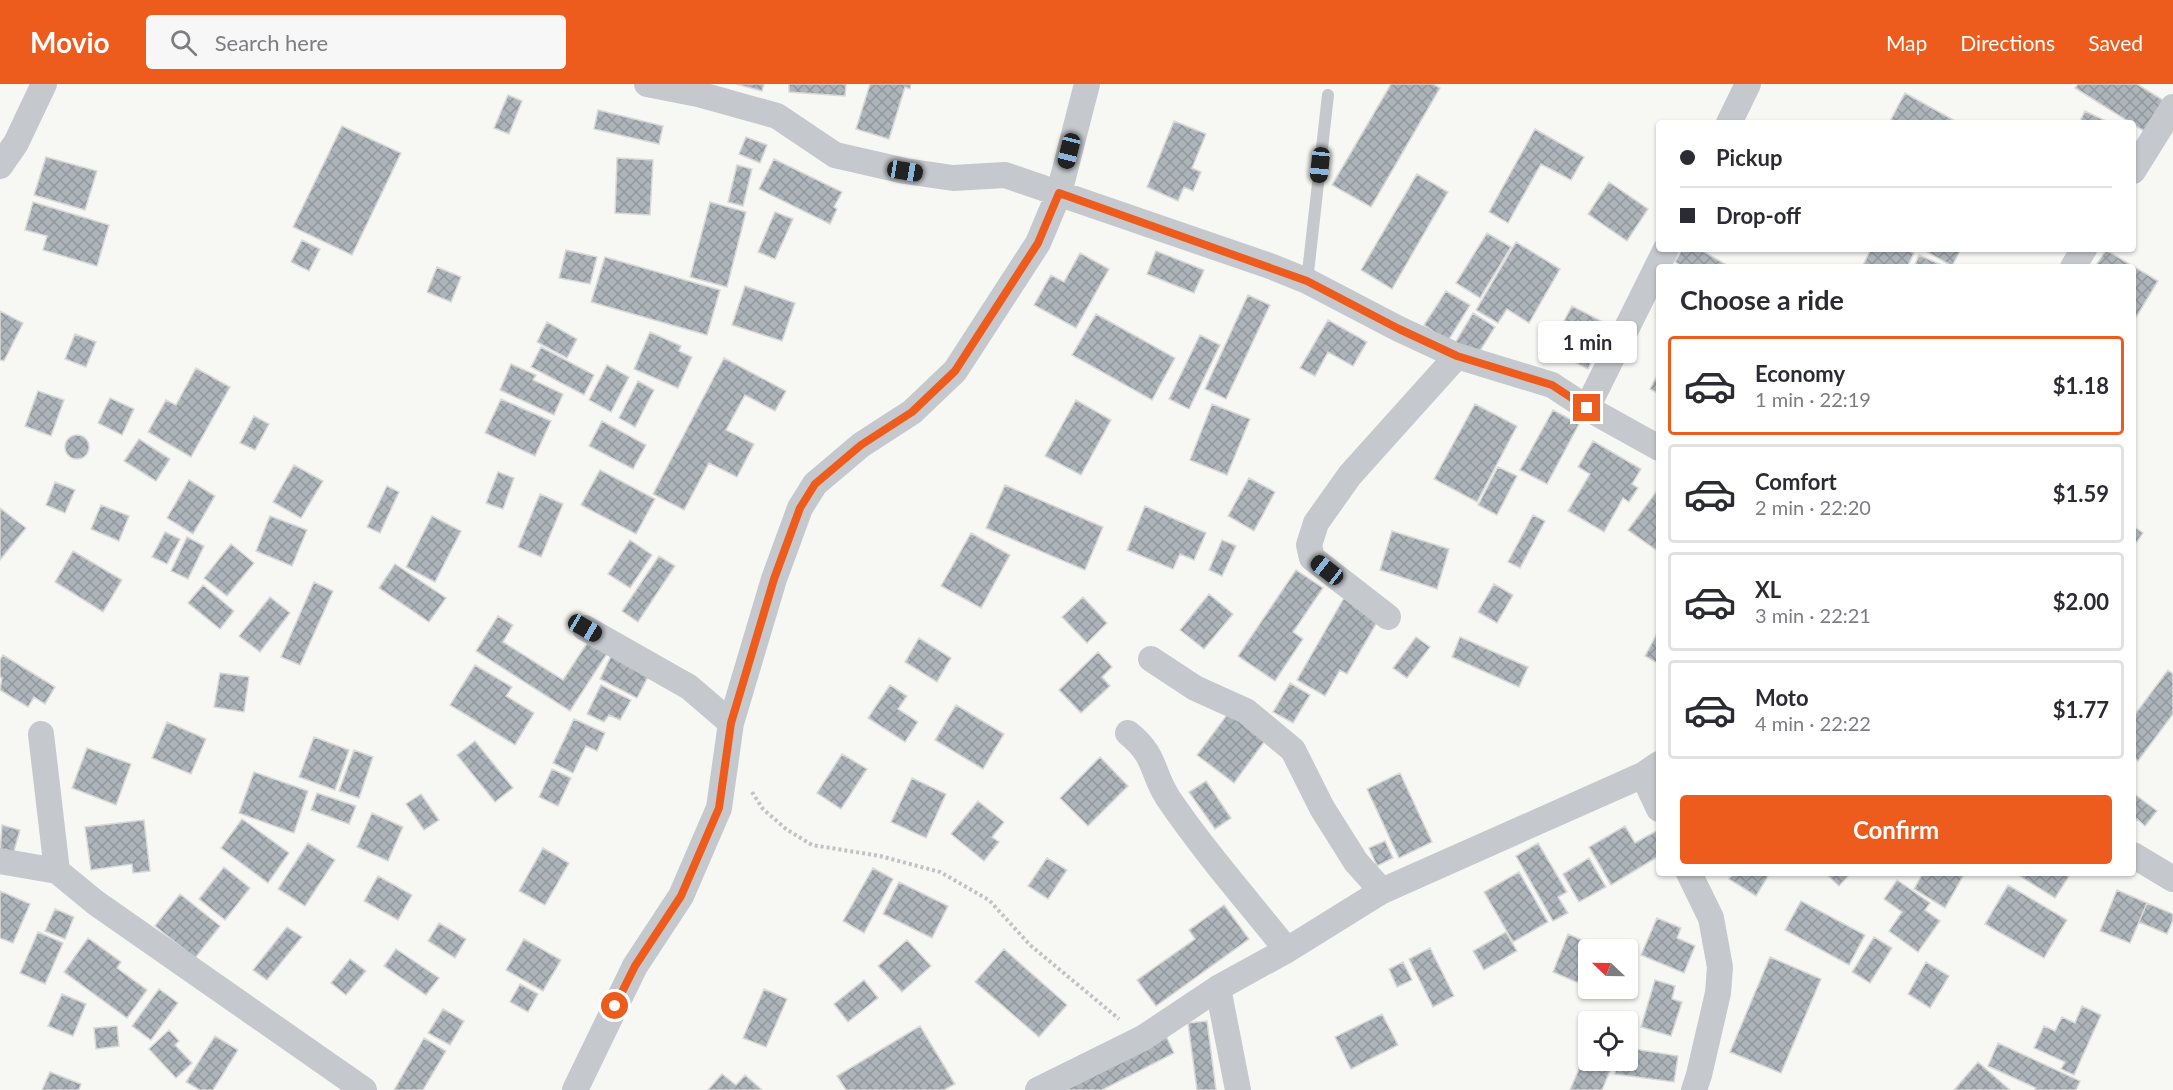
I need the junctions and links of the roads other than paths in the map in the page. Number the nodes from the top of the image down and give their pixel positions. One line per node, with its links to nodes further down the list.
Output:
1 (45, 84): 8 (street)
2 (647, 84): 10 (street)
3 (1087, 84): 10 (street)
4 (1748, 84): 7 (street)
5 (1328, 95): 12 (lane)
6 (2173, 107): 9 (street)
7 (1730, 120)
8 (0, 166)
9 (2136, 166)
10 (1059, 193): 12 (street); 19 (street)
11 (1656, 269): 14 (street)
12 (1307, 281): 13 (street)
13 (1457, 356): 14 (street); 16 (street)
14 (1587, 408): 15 (street)
15 (1656, 446)
16 (1388, 617)
17 (585, 628): 19 (street)
18 (1151, 659): 29 (street)
19 (731, 723): 33 (street)
20 (41, 734): 26 (street)
21 (1128, 734): 30 (street)
22 (1651, 769): 23 (street); 29 (street)
23 (1656, 794)
24 (2136, 857): 28 (street)
25 (0, 861): 26 (street)
26 (57, 871): 32 (street)
27 (1690, 876): 36 (street)
28 (2173, 879)
29 (1382, 891): 30 (street)
30 (1287, 950): 31 (street)
31 (1218, 988): 34 (street); 35 (street)
32 (363, 1090)
33 (575, 1090)
34 (1038, 1090)
35 (1238, 1090)
36 (1694, 1090)

